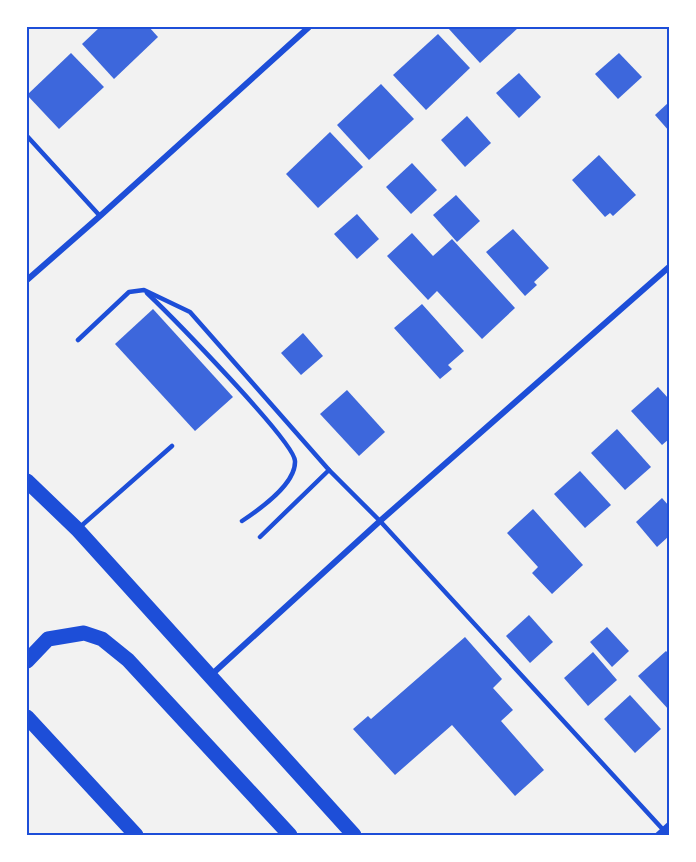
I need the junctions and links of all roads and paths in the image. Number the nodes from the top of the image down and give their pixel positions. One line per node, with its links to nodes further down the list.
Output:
1 (309, 27): 3 (street)
2 (27, 136): 3 (lane)
3 (100, 216): 5 (street)
4 (669, 267): 12 (street)
5 (27, 280)
6 (144, 290): 7 (lane); 9 (lane); 11 (lane)
7 (78, 340)
8 (172, 446): 13 (lane)
9 (329, 470): 12 (lane); 14 (lane)
10 (27, 481): 13 (main road)
11 (242, 521)
12 (380, 521): 16 (street); 18 (lane)
13 (77, 529): 16 (main road)
14 (260, 537)
15 (27, 661): 20 (main road)
16 (210, 676): 21 (main road)
17 (27, 717): 19 (main road)
18 (665, 831)
19 (136, 835)
20 (290, 835)
21 (354, 835)

